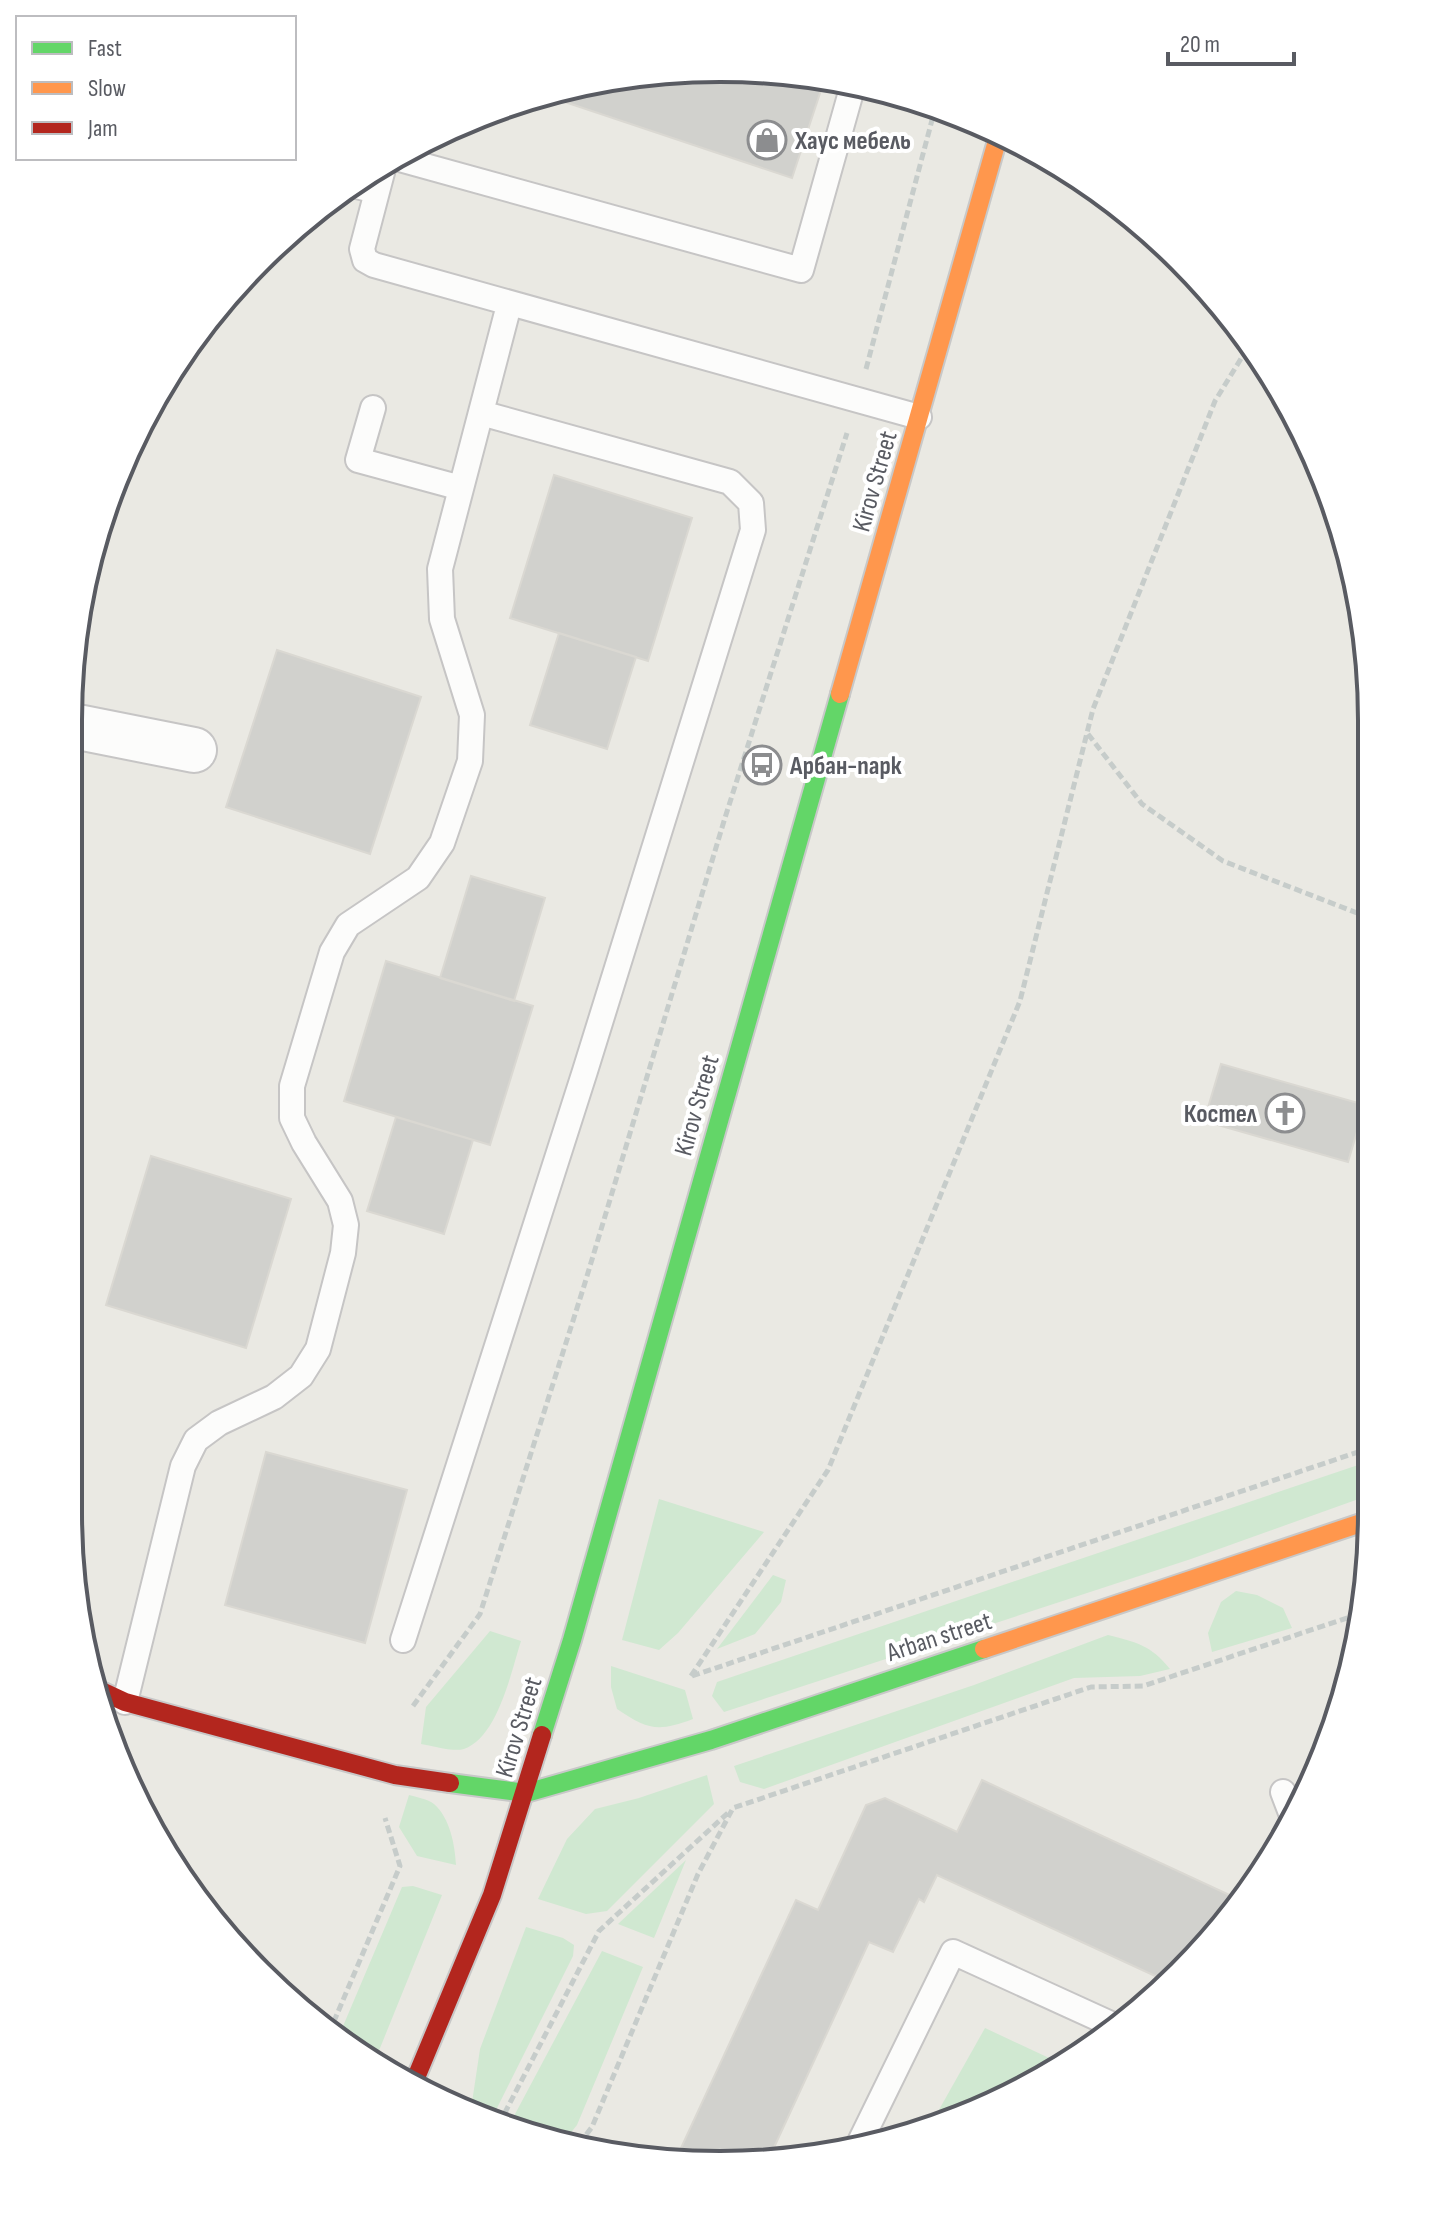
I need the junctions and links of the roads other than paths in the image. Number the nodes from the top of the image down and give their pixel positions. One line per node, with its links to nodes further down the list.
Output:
1 (850, 95): 3 (lane)
2 (996, 145): 10 (main road, Kirov Street)
3 (411, 162)
4 (380, 181): 6 (lane)
5 (368, 189): 6 (lane)
6 (377, 191): 7 (lane)
7 (509, 305): 9 (lane); 10 (lane)
8 (373, 408): 11 (lane)
9 (481, 413): 11 (lane); 15 (lane)
10 (919, 417): 18 (main road, Kirov Street)
11 (461, 488): 17 (lane)
12 (82, 728): 13 (street)
13 (194, 750)
14 (1358, 1524): 18 (main road, Arban street)
15 (403, 1640)
16 (109, 1695): 17 (main road)
17 (125, 1702): 18 (main road)
18 (526, 1793): 20 (main road, Kirov Street)
19 (1105, 2021): 21 (lane)
20 (417, 2074)
21 (864, 2134)

